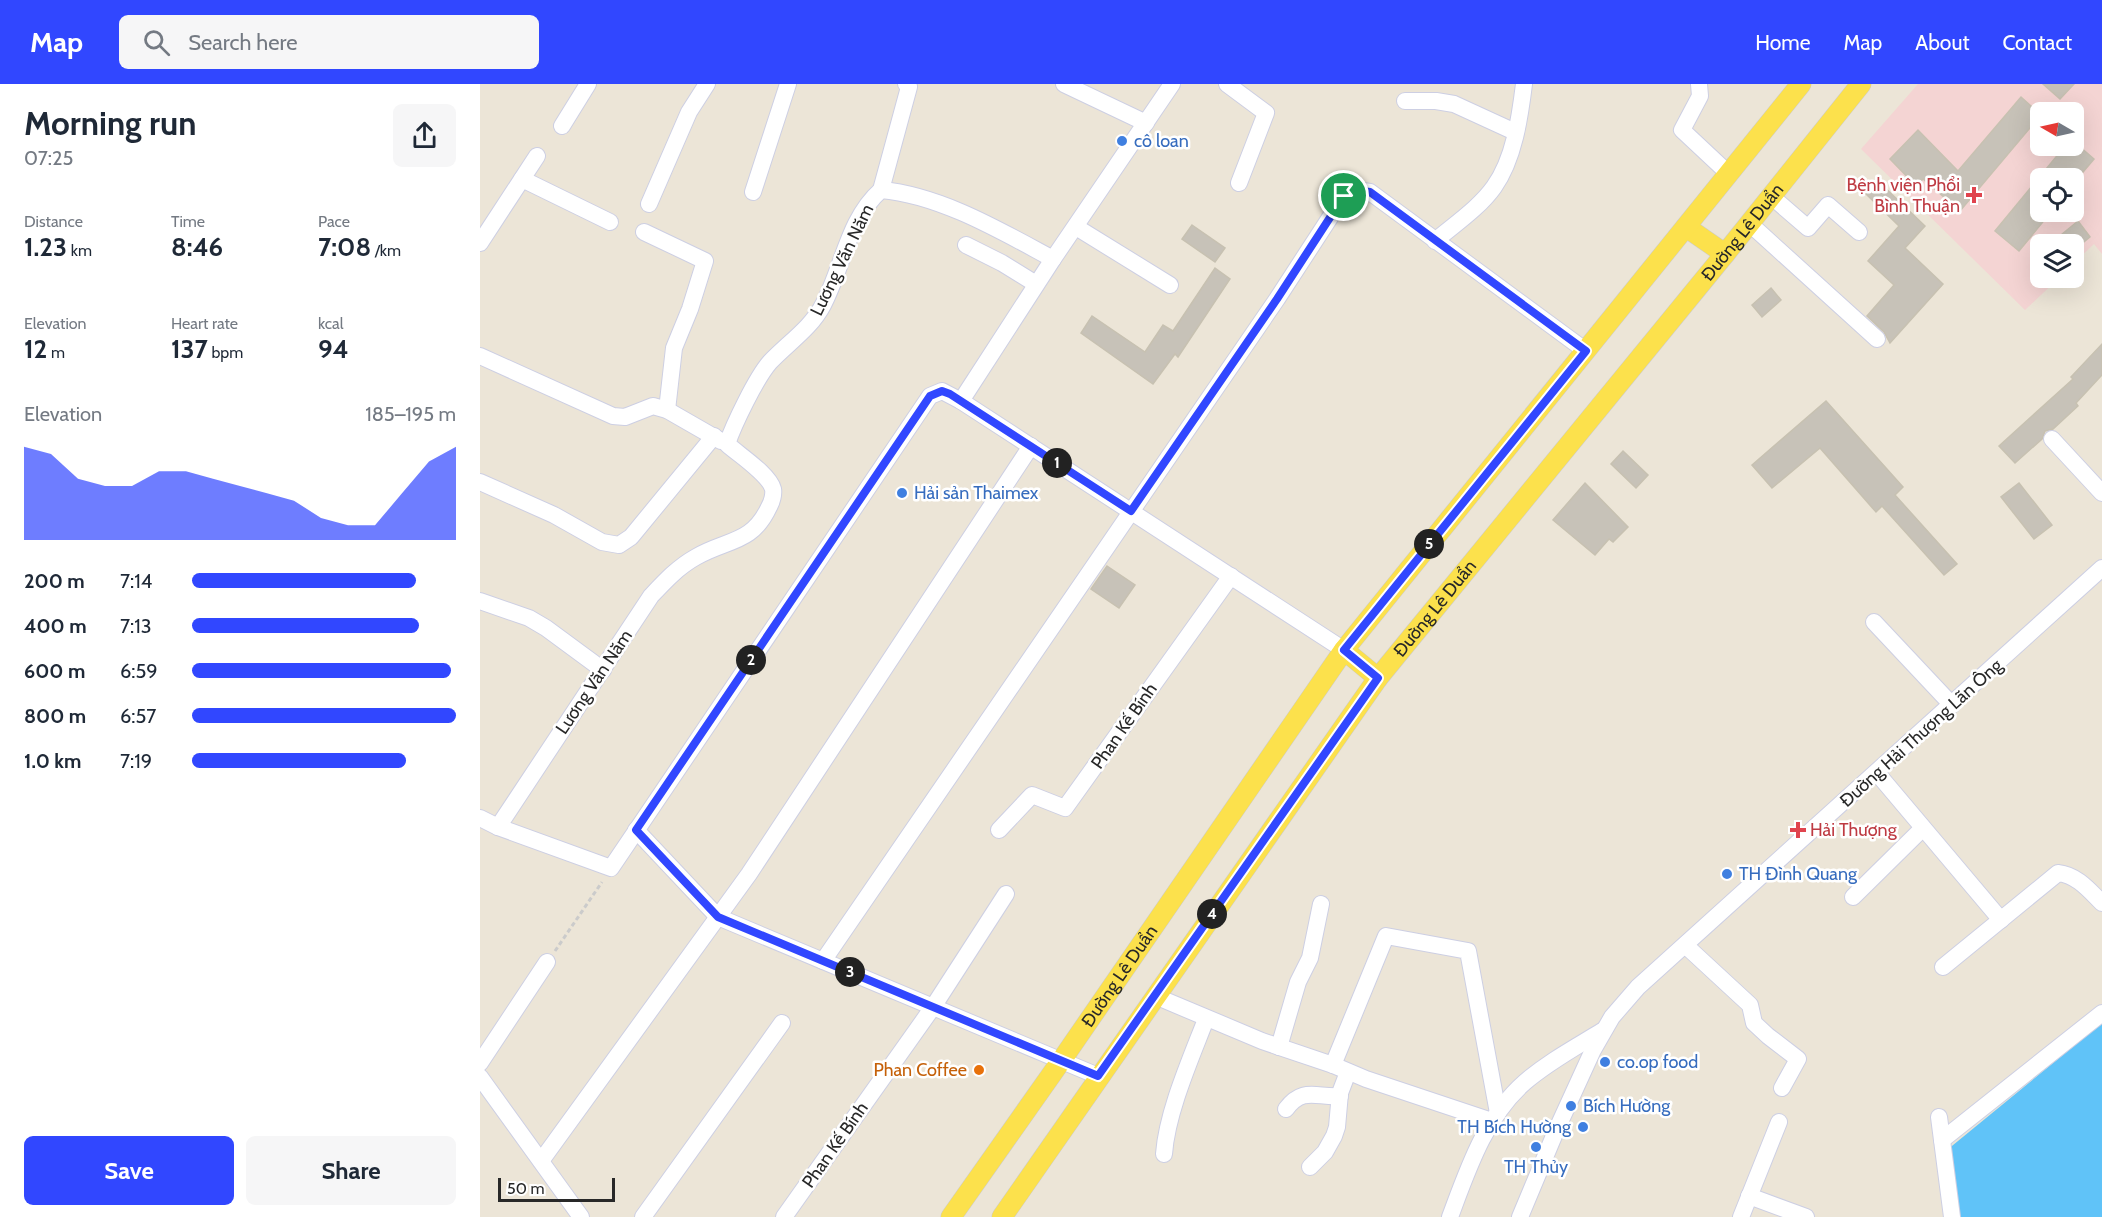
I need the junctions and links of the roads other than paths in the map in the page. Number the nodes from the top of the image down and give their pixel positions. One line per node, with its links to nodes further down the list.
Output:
1 (588, 84): 14 (street)
2 (707, 84): 23 (street)
3 (788, 84): 21 (street)
4 (906, 84): 20 (street)
5 (1064, 84): 13 (street)
6 (1172, 84): 13 (street)
7 (1227, 84): 19 (street)
8 (1524, 84): 15 (street)
9 (1699, 84): 17 (street)
10 (1801, 84): 17 (main road, Đường Lê Duẩn)
11 (1861, 84): 22 (main road, Đường Lê Duẩn)
12 (1405, 101): 15 (street)
13 (1146, 123): 26 (street)
14 (562, 126)
15 (1515, 132): 30 (street)
16 (537, 156): 18 (street)
17 (1729, 174): 27 (main road, Đường Lê Duẩn)
18 (522, 179): 24 (street); 31 (street)
19 (1239, 183)
20 (881, 190): 34 (street, Lương Văn Năm); 43 (street, Lương Văn Năm)
21 (753, 192)
22 (1771, 196): 25 (main road, Đường Lê Duẩn); 29 (street)
23 (649, 204)
24 (610, 222)
25 (1749, 223): 33 (main road, Đường Lê Duẩn); 37 (street)
26 (1076, 227): 34 (street); 36 (street)
27 (1686, 227): 33 (main road); 38 (main road, Đường Lê Duẩn)
28 (644, 232): 41 (street)
29 (1859, 232)
30 (1436, 242): 38 (street); 47 (street)
31 (480, 243)
32 (966, 245): 35 (street)
33 (1725, 254): 54 (main road, Đường Lê Duẩn)
34 (1053, 259): 35 (street)
35 (1035, 284): 40 (street)
36 (1170, 285)
37 (1877, 339)
38 (1586, 351): 52 (main road, Đường Lê Duẩn)
39 (480, 356): 41 (street)
40 (961, 400): 44 (street); 60 (street)
41 (667, 410): 43 (street)
42 (2052, 439): 46 (street)
43 (721, 440): 45 (street); 53 (street, Lương Văn Năm)
44 (1031, 446): 47 (street); 66 (street)
45 (480, 482)
46 (2102, 493)
47 (1131, 511): 49 (street); 69 (street)
48 (2102, 568): 55 (street, Đường Hải Thượng Lãn Ông)
49 (1231, 576): 52 (street); 61 (street, Phan Kế Bính)
50 (480, 602): 53 (street)
51 (1874, 622): 55 (street)
52 (1344, 650): 54 (main road); 79 (main road, Đường Lê Duẩn)
53 (603, 670): 58 (street, Lương Văn Năm)
54 (1378, 678): 72 (main road, Đường Lê Duẩn)
55 (1952, 705): 56 (street, Đường Hải Thượng Lãn Ông)
56 (1877, 773): 59 (street); 68 (street, Đường Hải Thượng Lãn Ông)
57 (480, 818): 58 (street)
58 (498, 827): 60 (street)
59 (1923, 828): 63 (street); 67 (street)
60 (636, 830): 66 (street)
61 (999, 830)
62 (1006, 894): 73 (street, Phan Kế Bính)
63 (1853, 897)
64 (2102, 903): 67 (street)
65 (1321, 904): 78 (street)
66 (718, 917): 69 (street); 93 (street)
67 (2001, 920): 71 (street)
68 (1685, 945): 77 (street, Đường Hải Thượng Lãn Ông); 85 (street)
69 (823, 961): 73 (street)
70 (548, 962): 80 (street)
71 (1943, 967)
72 (1155, 996): 75 (street); 83 (main road, Đường Lê Duẩn)
73 (933, 1007): 79 (street); 98 (street, Phan Kế Bính)
74 (2102, 1013): 91 (street)
75 (1206, 1019): 78 (street); 92 (street)
76 (782, 1023): 97 (street)
77 (1603, 1030): 88 (street); 102 (street, Đường Hải Thượng Lãn Ông)
78 (1279, 1047): 81 (street)
79 (1061, 1061): 83 (street); 99 (main road, Đường Lê Duẩn)
80 (480, 1062)
81 (1333, 1065): 82 (street); 88 (street)
82 (1348, 1072): 86 (street); 88 (street)
83 (1098, 1076): 100 (main road, Đường Lê Duẩn)
84 (480, 1077): 93 (street)
85 (1782, 1088)
86 (1340, 1096): 87 (street); 94 (street)
87 (1286, 1109)
88 (1495, 1117): 101 (street)
89 (1939, 1117): 91 (street)
90 (1779, 1122): 95 (street)
91 (1942, 1140): 105 (street)
92 (1164, 1154)
93 (541, 1161): 96 (street)
94 (1310, 1167)
95 (1749, 1196): 103 (street); 104 (street)
96 (581, 1217)
97 (643, 1217)
98 (784, 1217)
99 (951, 1217)
100 (1002, 1217)
101 (1450, 1217)
102 (1520, 1217)
103 (1741, 1217)
104 (1806, 1217)
105 (1952, 1217)

